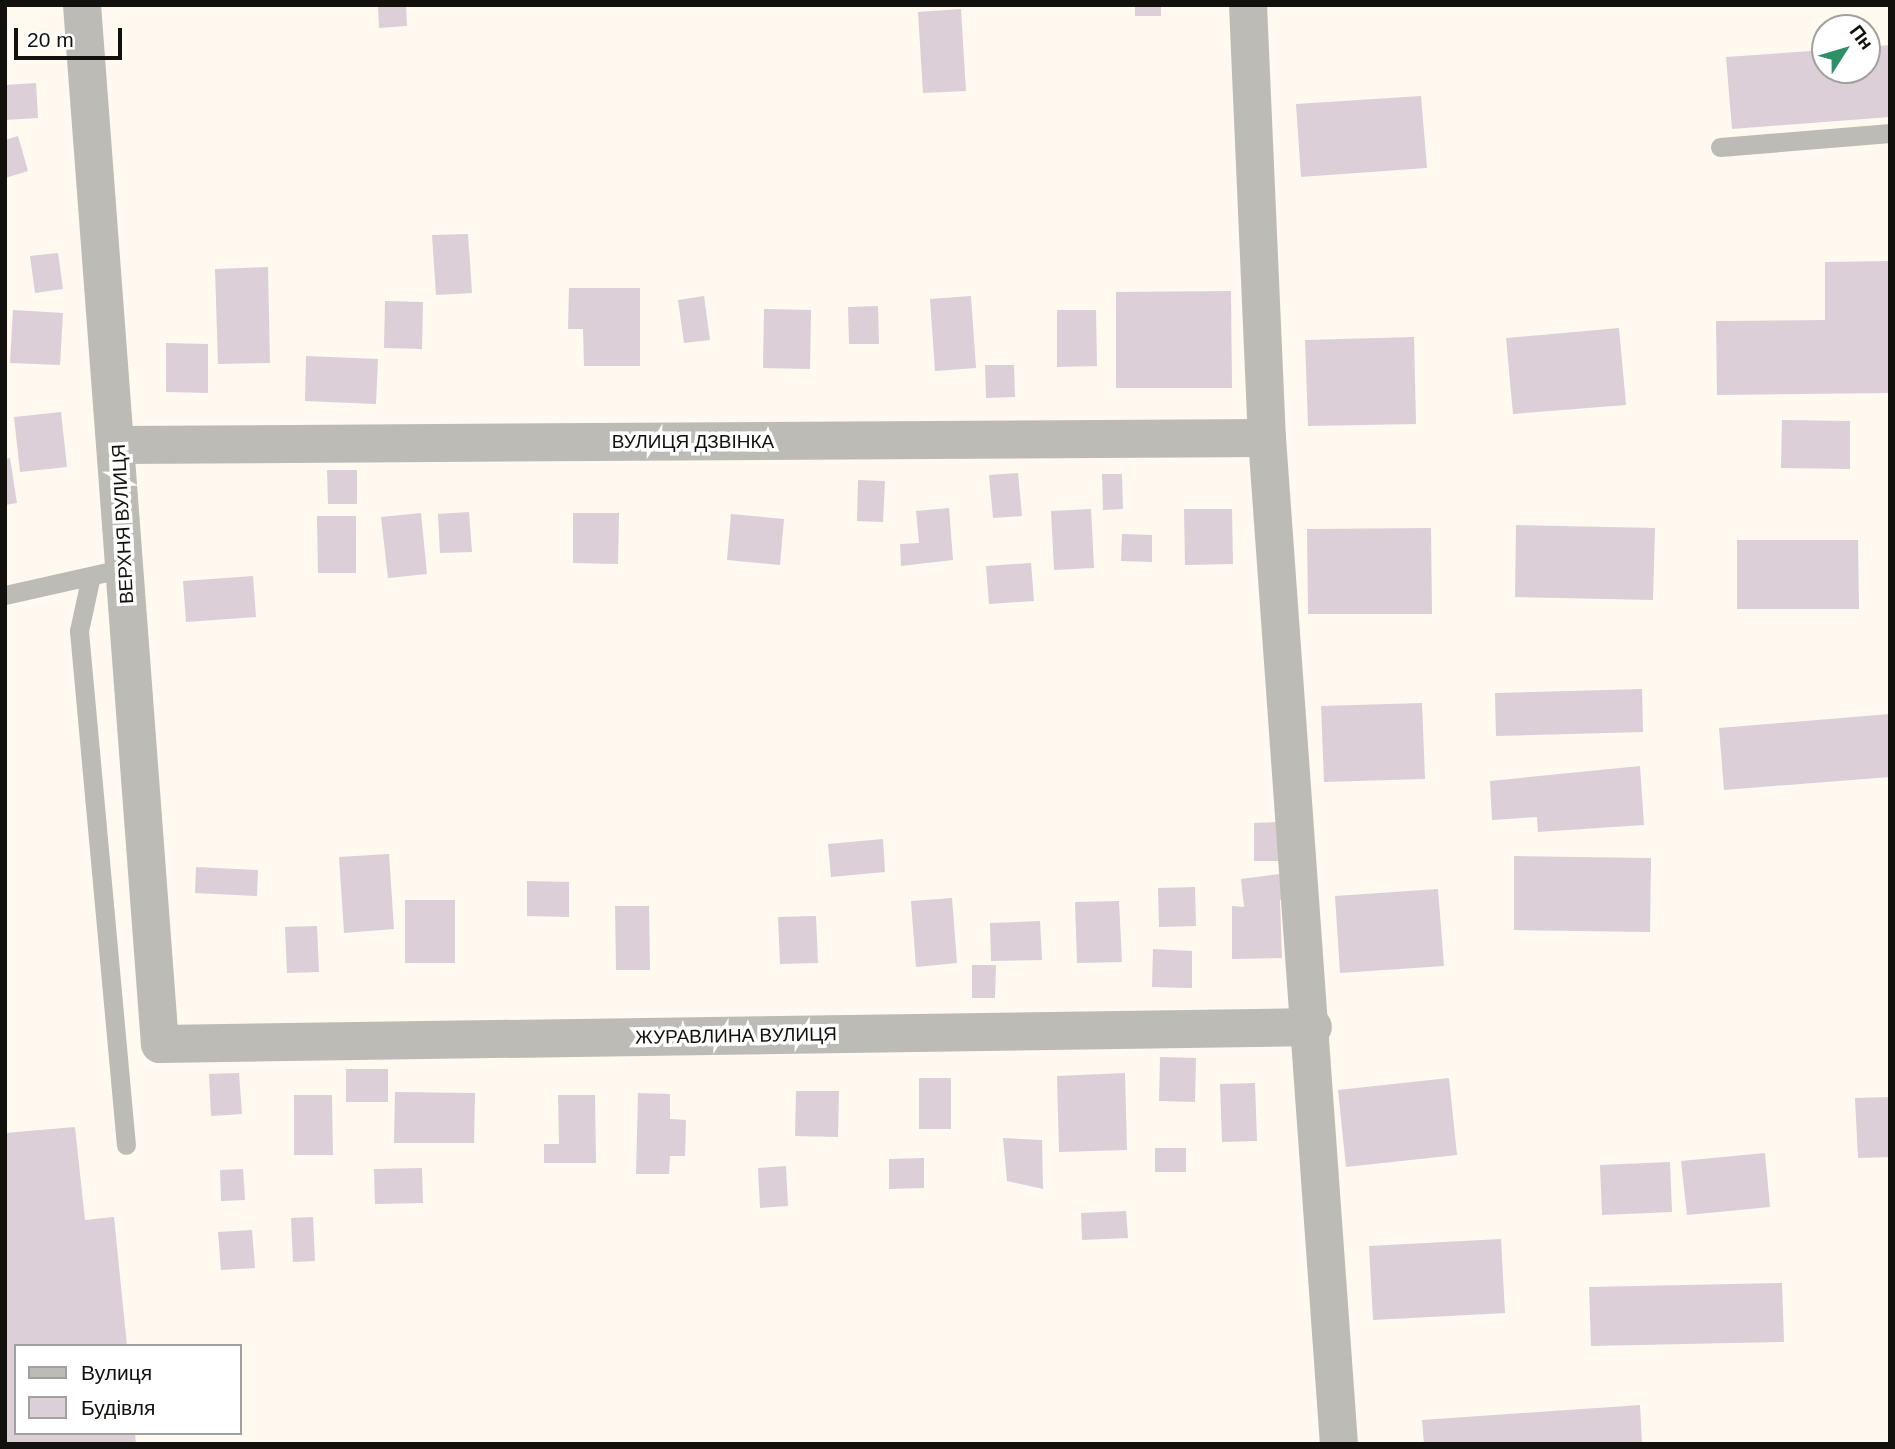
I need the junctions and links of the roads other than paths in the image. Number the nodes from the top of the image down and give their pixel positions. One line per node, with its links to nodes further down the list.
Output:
1 (82, 5): 6 (street, ВЕРХНЯ ВУЛИЦЯ)
2 (1248, 5): 5 (street)
3 (1890, 133): 4 (lane)
4 (1720, 147)
5 (1267, 438): 6 (street, ВУЛИЦЯ ДЗВІНКА); 10 (street)
6 (119, 445): 7 (street, ВЕРХНЯ ВУЛИЦЯ)
7 (125, 568): 8 (lane); 11 (street, ВЕРХНЯ ВУЛИЦЯ)
8 (89, 580): 9 (lane); 12 (lane)
9 (5, 595)
10 (1312, 1027): 11 (street, ЖУРАВЛИНА ВУЛИЦЯ); 13 (street)
11 (160, 1044)
12 (125, 1145)
13 (1339, 1444)

